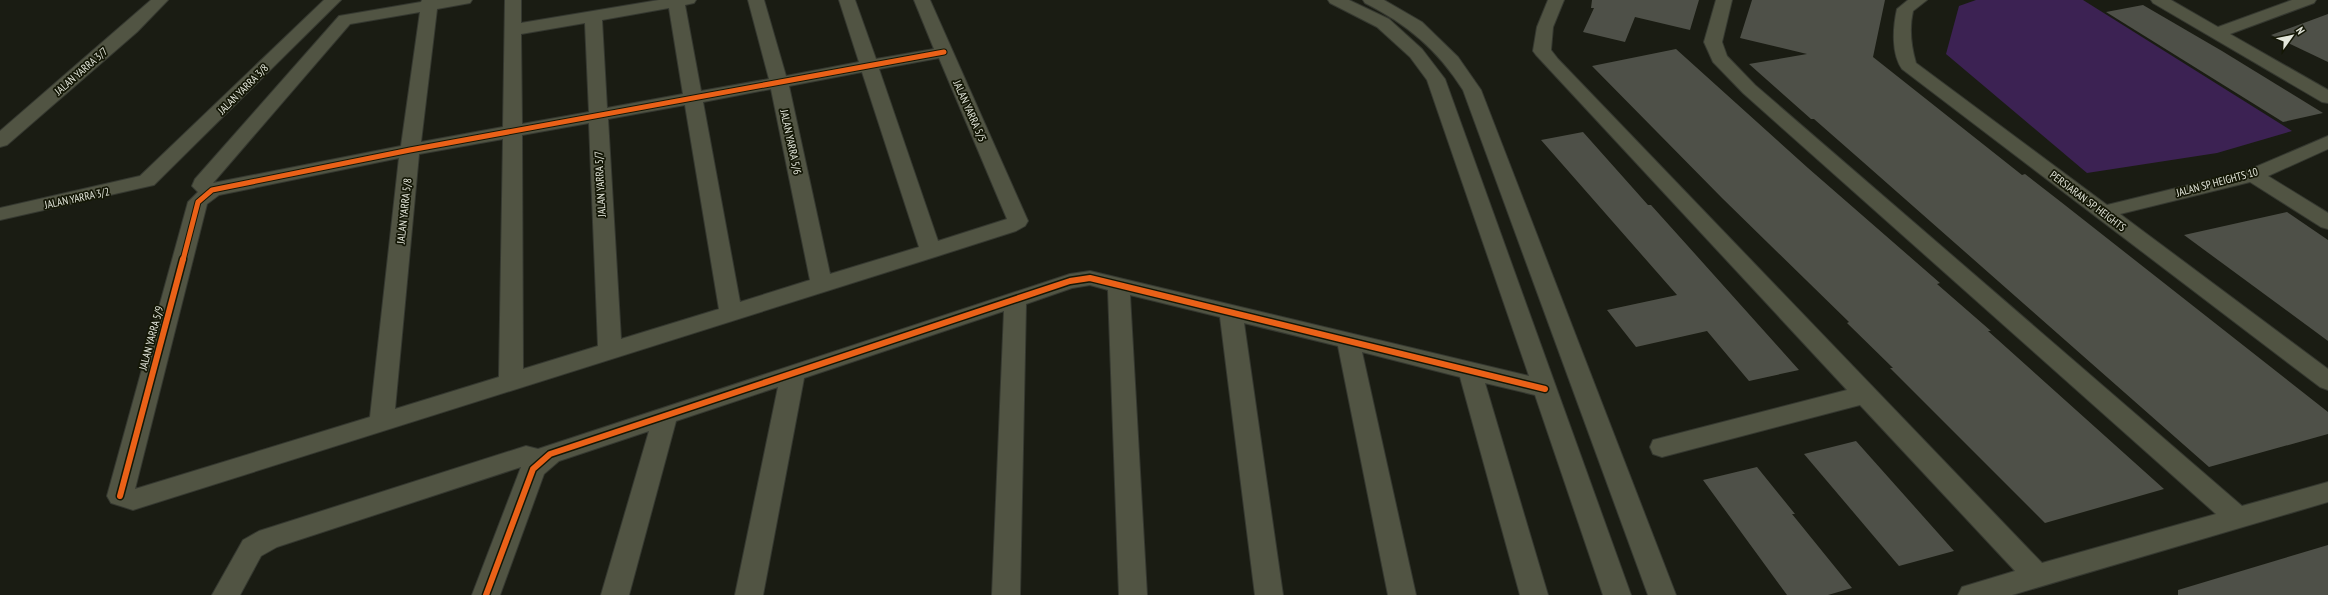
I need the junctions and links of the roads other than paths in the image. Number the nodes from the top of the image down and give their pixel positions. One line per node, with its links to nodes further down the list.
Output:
1 (160, 0): 27 (street, JALAN YARRA 3/7)
2 (332, 0): 31 (street, JALAN YARRA 3/8)
3 (464, 0): 16 (street)
4 (514, 0): 18 (street)
5 (756, 0): 22 (street, JALAN YARRA 5/6)
6 (848, 0): 21 (street)
7 (922, 0): 20 (street, JALAN YARRA 5/5)
8 (1336, 0): 48 (street)
9 (1371, 0): 67 (street)
10 (1556, 0): 49 (street)
11 (1724, 0): 55 (street)
12 (1919, 0): 33 (street, PERSIARAN SP HEIGHTS)
13 (2159, 0): 19 (street)
14 (2308, 0): 19 (street)
15 (682, 1): 17 (street); 24 (street)
16 (430, 3): 29 (street, JALAN YARRA 5/8); 32 (street)
17 (593, 16): 18 (street); 25 (street, JALAN YARRA 5/7)
18 (513, 30): 26 (street)
19 (2217, 33): 23 (street)
20 (944, 52): 21 (street); 36 (street, JALAN YARRA 5/5)
21 (870, 66): 22 (street); 36 (street)
22 (779, 83): 24 (street); 37 (street, JALAN YARRA 5/6)
23 (2328, 98)
24 (693, 99): 25 (street); 40 (street)
25 (596, 116): 26 (street); 43 (street, JALAN YARRA 5/7)
26 (511, 132): 29 (street); 47 (street)
27 (0, 141)
28 (2328, 142): 30 (street, JALAN SP HEIGHTS 10)
29 (410, 150): 32 (street); 51 (street, JALAN YARRA 5/8)
30 (2253, 175): 33 (street, JALAN SP HEIGHTS 10); 35 (street)
31 (153, 177): 34 (street, JALAN YARRA 3/2)
32 (212, 190): 51 (street, JALAN YARRA 5/9)
33 (2103, 212): 46 (street, PERSIARAN SP HEIGHTS)
34 (0, 214)
35 (2328, 222)
36 (932, 251): 37 (street)
37 (822, 285): 40 (street)
38 (1119, 285): 39 (street); 41 (street); 62 (street)
39 (1015, 300): 45 (street); 61 (street)
40 (731, 313): 43 (street)
41 (1232, 313): 42 (street); 63 (street)
42 (1348, 341): 44 (street); 64 (street)
43 (610, 351): 47 (street)
44 (1470, 371): 48 (street); 65 (street)
45 (793, 373): 50 (street); 60 (street)
46 (2328, 381)
47 (511, 382): 51 (street)
48 (1545, 389): 66 (street)
49 (1864, 394): 52 (street); 56 (street)
50 (665, 416): 53 (street); 59 (street)
51 (381, 423)
52 (1662, 446)
53 (541, 460): 57 (street); 58 (street)
54 (2328, 492): 55 (street)
55 (2239, 519): 56 (street)
56 (2037, 576): 68 (street)
57 (226, 595)
58 (486, 595)
59 (615, 595)
60 (749, 595)
61 (1006, 595)
62 (1134, 595)
63 (1269, 595)
64 (1402, 595)
65 (1534, 595)
66 (1617, 595)
67 (1662, 595)
68 (1972, 595)

